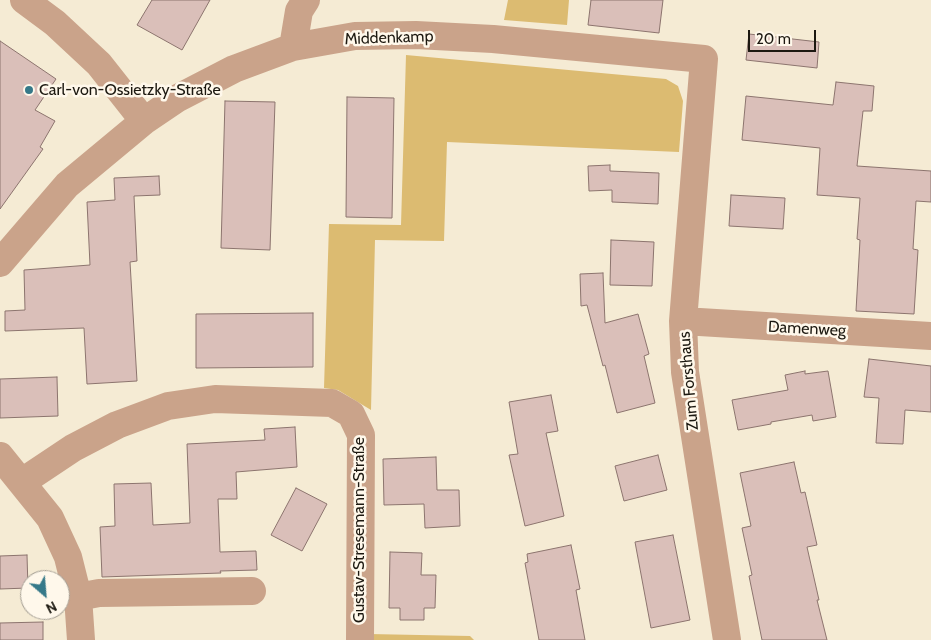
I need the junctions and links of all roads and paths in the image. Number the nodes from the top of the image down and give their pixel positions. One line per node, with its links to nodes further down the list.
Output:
1 (24, 0): 5 (street)
2 (306, 0): 3 (street)
3 (293, 47): 4 (street, Middenkamp); 5 (street, Middenkamp)
4 (704, 59): 7 (street, Zum Forsthaus)
5 (144, 121): 6 (street, Middenkamp)
6 (0, 263)
7 (683, 321): 8 (street, Damenweg); 15 (street, Zum Forsthaus)
8 (931, 336)
9 (0, 456): 10 (street)
10 (22, 482): 12 (street); 14 (street, Gustav-Stresemann-Straße)
11 (252, 591): 12 (street)
12 (78, 598): 13 (street)
13 (81, 640)
14 (360, 640)
15 (727, 640)

